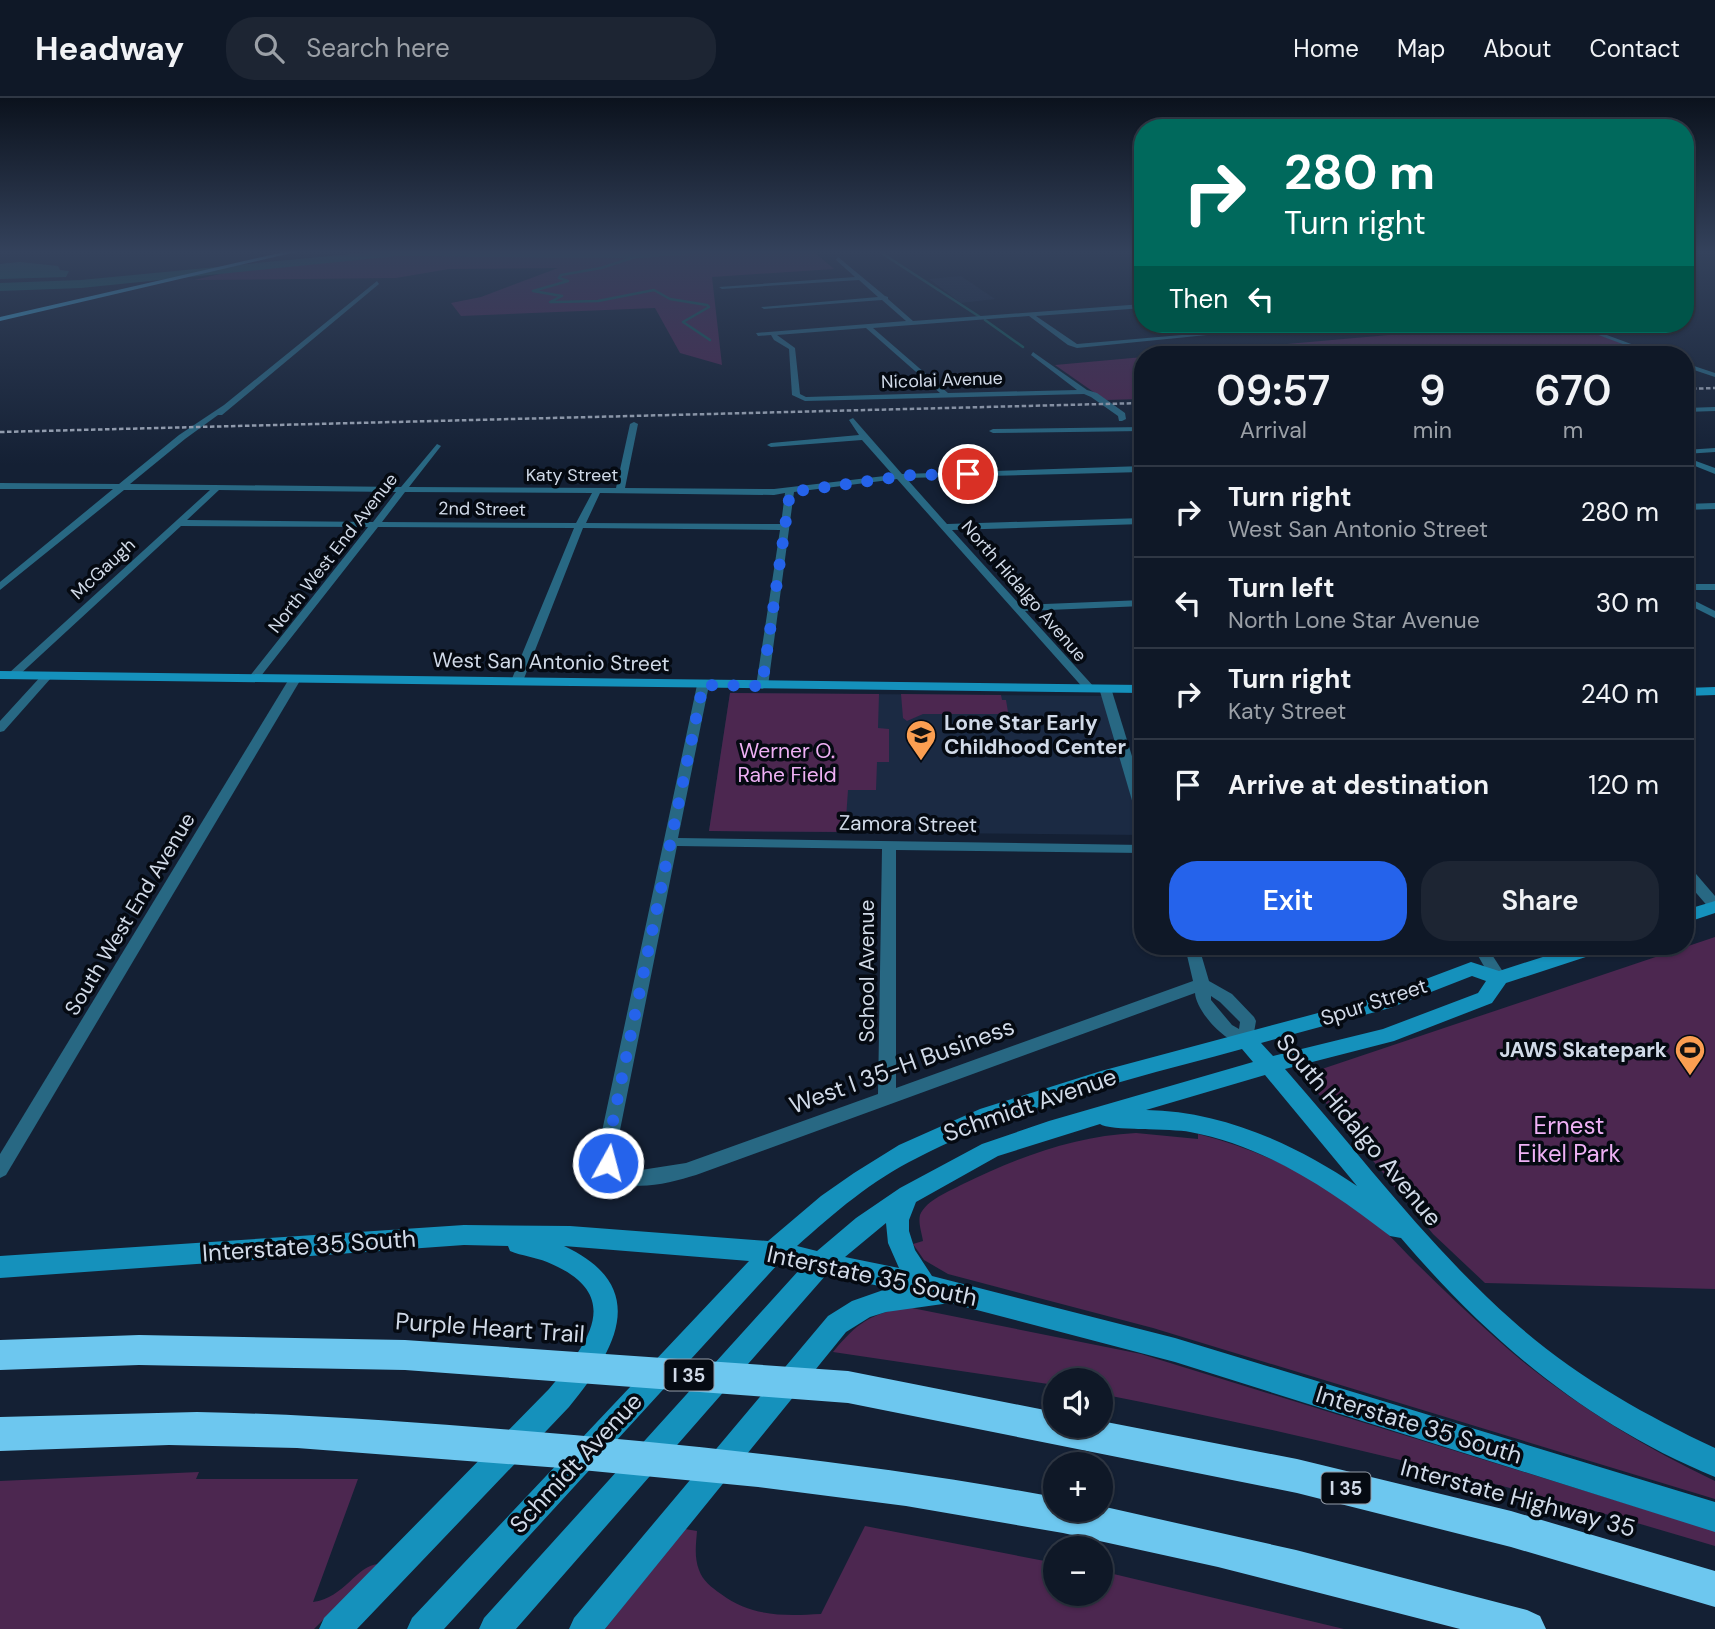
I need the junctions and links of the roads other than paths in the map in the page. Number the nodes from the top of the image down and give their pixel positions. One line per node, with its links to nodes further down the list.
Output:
1 (327, 322): 33 (street)
2 (920, 322): 4 (street)
3 (1041, 322): 7 (street)
4 (912, 323): 5 (street)
5 (867, 326): 6 (street); 15 (street)
6 (773, 333): 9 (street); 15 (street, Nicolai Avenue)
7 (1214, 333)
8 (1597, 333): 10 (street)
9 (758, 334)
10 (1633, 346)
11 (1033, 354): 14 (street)
12 (1694, 368): 13 (street)
13 (1713, 375)
14 (1084, 392): 15 (street, Nicolai Avenue); 20 (street)
15 (946, 395)
16 (1715, 409): 17 (street)
17 (1694, 410)
18 (853, 420): 23 (street, North Hidalgo Avenue)
19 (634, 424): 37 (street)
20 (1134, 426)
21 (1134, 430): 22 (street)
22 (993, 431)
23 (864, 437): 24 (street); 31 (street, North Hidalgo Avenue)
24 (771, 445)
25 (437, 446): 35 (street, North West End Avenue)
26 (1715, 450): 27 (street)
27 (1694, 451)
28 (1694, 463): 30 (street)
29 (1134, 469): 31 (street, Katy Street)
30 (1715, 471)
31 (901, 477): 38 (street, Katy Street); 46 (street, North Hidalgo Avenue)
32 (0, 486): 33 (street, Katy Street)
33 (125, 487): 34 (street, Katy Street); 48 (street)
34 (216, 489): 35 (street, Katy Street); 42 (street, McGaugh)
35 (403, 489): 36 (street, Katy Street); 43 (street, North West End Avenue)
36 (597, 491): 37 (street, Katy Street); 44 (street)
37 (620, 491): 38 (street, Katy Street)
38 (790, 492): 45 (street)
39 (1715, 506): 40 (street)
40 (1694, 507)
41 (1134, 521): 46 (street)
42 (179, 523): 43 (street, 2nd Street); 54 (street, McGaugh)
43 (377, 523): 44 (street, 2nd Street); 56 (street, North West End Avenue)
44 (580, 525): 45 (street, 2nd Street); 58 (street)
45 (785, 527): 60 (street)
46 (947, 527): 52 (street, North Hidalgo Avenue)
47 (1715, 586): 49 (street)
48 (0, 587)
49 (1694, 587)
50 (1134, 603): 52 (street)
51 (1694, 604): 53 (street)
52 (1016, 608): 61 (street, North Hidalgo Avenue)
53 (1715, 615)
54 (6, 675): 55 (main road, West San Antonio Street)
55 (47, 676): 56 (main road, West San Antonio Street); 66 (street)
56 (253, 679): 57 (main road, West San Antonio Street)
57 (295, 679): 58 (main road, West San Antonio Street); 83 (street, South West End Avenue)
58 (517, 681): 59 (main road, West San Antonio Street)
59 (703, 685): 60 (main road, West San Antonio Street); 68 (street)
60 (762, 686): 61 (main road, West San Antonio Street)
61 (1089, 688): 62 (main road, West San Antonio Street)
62 (1105, 688): 63 (main road, West San Antonio Street); 67 (street)
63 (1134, 689)
64 (1715, 691): 65 (main road)
65 (1694, 692)
66 (0, 728)
67 (1134, 784)
68 (672, 842): 69 (street, Zamora Street); 81 (street, West I 35-H Business)
69 (889, 845): 70 (street, Zamora Street); 81 (street, School Avenue)
70 (1134, 849)
71 (1694, 881): 72 (street)
72 (1715, 907): 73 (main road)
73 (1694, 914)
74 (1194, 955): 78 (street, South Hidalgo Avenue)
75 (1484, 955): 77 (street)
76 (1569, 955): 77 (main road, Spur Street)
77 (1499, 978): 79 (main road, Spur Street); 80 (main road, Spur Street)
78 (1202, 984): 79 (street, South Hidalgo Avenue); 81 (street, West I 35-H Business)
79 (1247, 1040): 80 (main road, South Hidalgo Avenue); 86 (main road, Schmidt Avenue)
80 (1270, 1065): 82 (main road, Schmidt Avenue); 87 (main road, South Hidalgo Avenue)
81 (887, 1097)
82 (1049, 1130): 84 (main road, Schmidt Avenue); 87 (main road)
83 (0, 1170)
84 (908, 1195): 88 (main road, Schmidt Avenue); 90 (main road)
85 (464, 1235): 86 (main road, Interstate 35 South); 89 (main road, Interstate 35 South); 98 (main road)
86 (773, 1252): 88 (main road, Interstate 35 South); 99 (main road, Schmidt Avenue)
87 (1431, 1255): 95 (main road)
88 (822, 1262): 90 (main road, Interstate 35 South); 100 (main road, Schmidt Avenue)
89 (0, 1267)
90 (924, 1285): 91 (main road, Interstate 35 South)
91 (962, 1295): 96 (main road, Interstate 35 South); 101 (main road)
92 (0, 1355): 93 (highway, Purple Heart Trail / I 35)
93 (972, 1410): 97 (highway, Interstate Highway 35 / I 35)
94 (0, 1434): 102 (highway)
95 (1715, 1463)
96 (1715, 1517)
97 (1715, 1589)
98 (335, 1629)
99 (423, 1629)
100 (495, 1629)
101 (585, 1629)
102 (1527, 1629)

